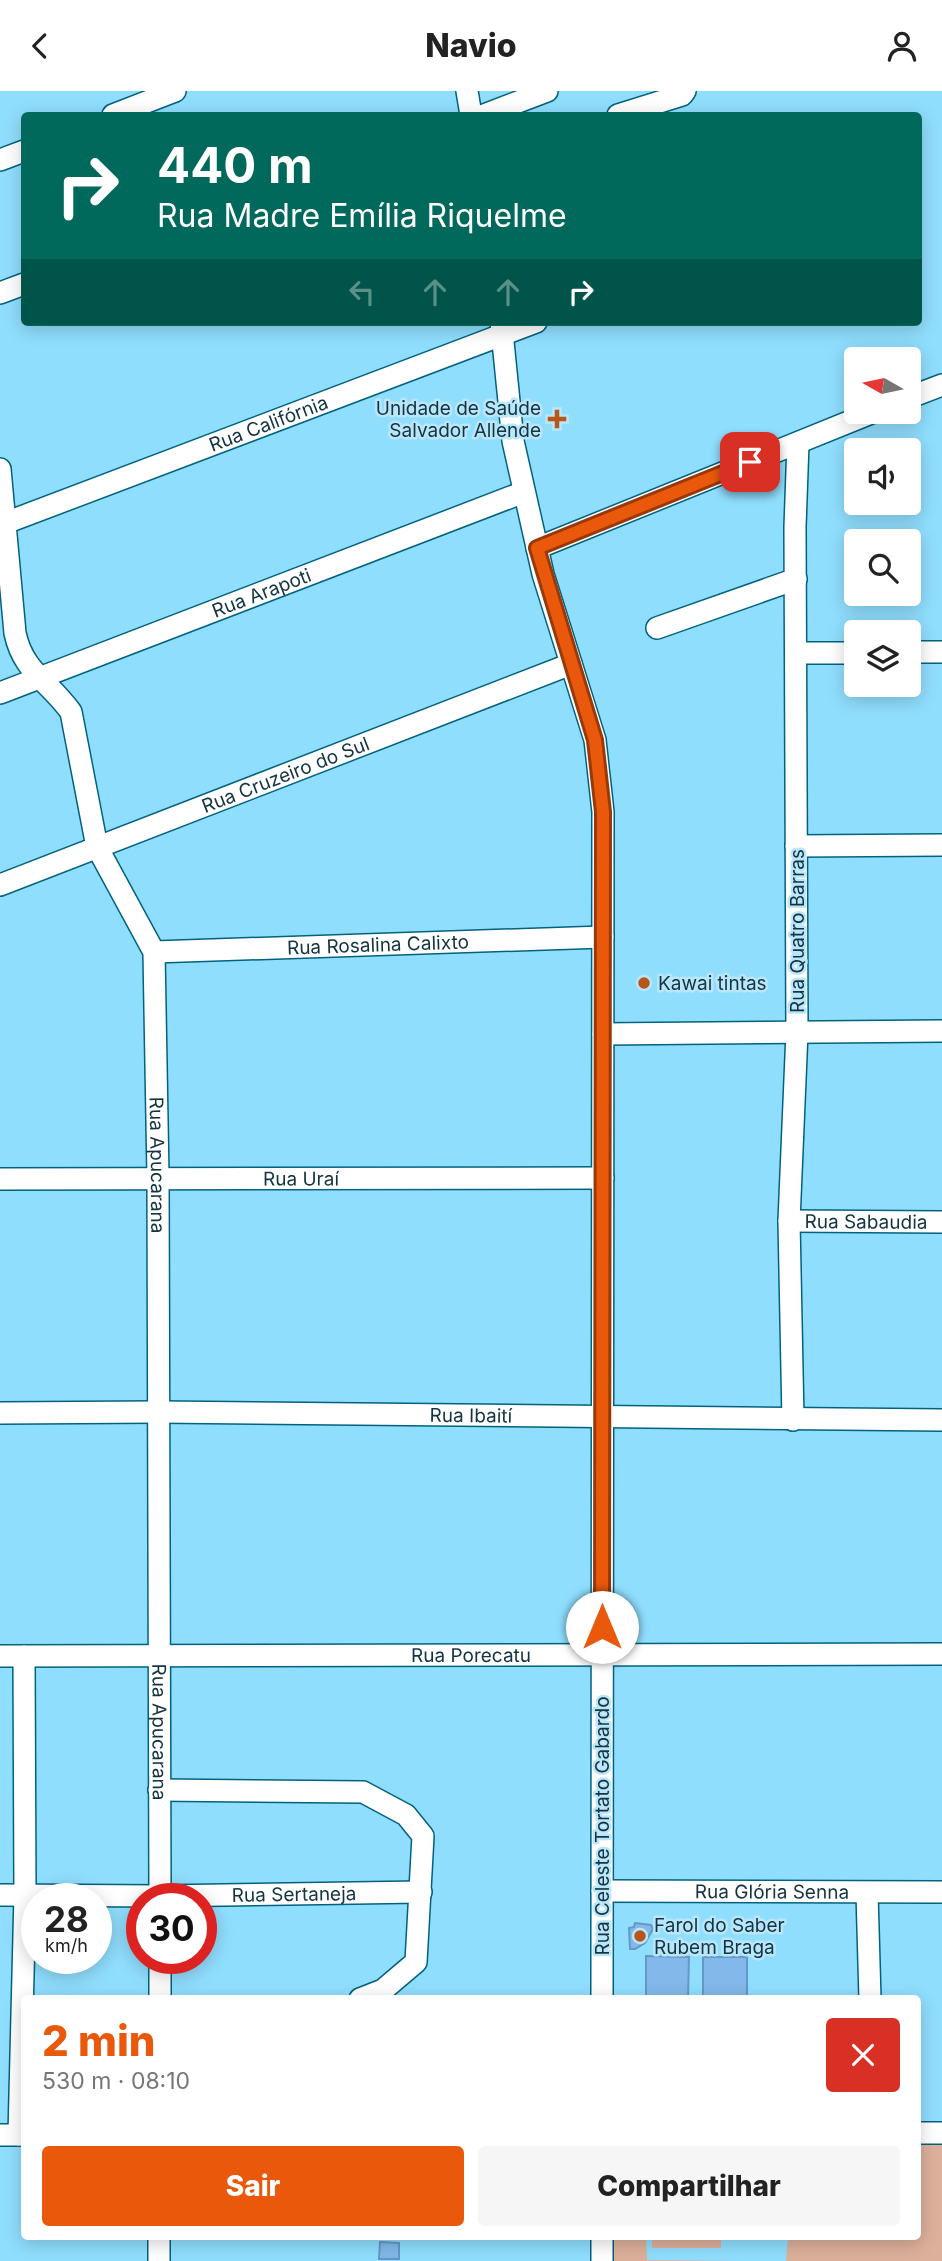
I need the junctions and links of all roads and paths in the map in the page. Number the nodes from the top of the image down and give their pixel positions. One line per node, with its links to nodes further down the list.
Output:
1 (175, 91): 5 (street)
2 (467, 91): 6 (street)
3 (547, 91): 7 (street)
4 (685, 91): 8 (street)
5 (121, 112)
6 (470, 112)
7 (492, 112)
8 (628, 112)
9 (21, 152): 10 (street)
10 (0, 160)
11 (21, 285): 12 (street)
12 (0, 293)
13 (502, 328): 19 (street, Rua Celeste Tortato Gabardo); 20 (street, Rua Califórnia)
14 (942, 385): 15 (street)
15 (921, 393)
16 (844, 424): 17 (street)
17 (798, 443): 21 (street); 22 (street, Rua Quatro Barras)
18 (0, 468): 20 (street, Rua Apucarana)
19 (524, 492): 21 (street, Rua Celeste Tortato Gabardo); 29 (street, Rua Arapoti)
20 (3, 524): 29 (street, Rua Apucarana)
21 (537, 548): 28 (street, Rua Celeste Tortato Gabardo)
22 (796, 579): 23 (street); 26 (street, Rua Quatro Barras)
23 (657, 628)
24 (921, 652): 25 (street)
25 (942, 652)
26 (796, 653): 27 (street); 32 (street, Rua Quatro Barras)
27 (844, 653)
28 (571, 664): 33 (street, Rua Cruzeiro do Sul); 35 (street, Rua Celeste Tortato Gabardo)
29 (38, 678): 30 (street, Rua Arapoti); 33 (street, Rua Apucarana)
30 (0, 693)
31 (942, 845): 32 (street)
32 (796, 846): 38 (street, Rua Quatro Barras)
33 (97, 847): 34 (street, Rua Cruzeiro do Sul); 36 (street, Rua Apucarana)
34 (0, 885)
35 (603, 937): 36 (street, Rua Rosalina Calixto); 39 (street, Rua Celeste Tortato Gabardo)
36 (154, 952): 40 (street, Rua Apucarana)
37 (942, 1031): 38 (street)
38 (797, 1032): 39 (street); 43 (street, Rua Quatro Barras)
39 (603, 1034): 41 (street, Rua Celeste Tortato Gabardo)
40 (158, 1177): 41 (street, Rua Uraí); 42 (street, Rua Uraí); 45 (street, Rua Apucarana)
41 (603, 1178): 47 (street, Rua Celeste Tortato Gabardo)
42 (0, 1179)
43 (789, 1221): 44 (street, Rua Sabaudia); 48 (street, Rua Quatro Barras)
44 (942, 1221)
45 (158, 1412): 46 (street, Rua Ibaití); 47 (street, Rua Ibaití); 51 (street, Rua Apucarana)
46 (0, 1413)
47 (602, 1416): 48 (street, Rua Ibaití); 50 (street, Rua Celeste Tortato Gabardo)
48 (793, 1420): 49 (street, Rua Ibaití)
49 (942, 1420)
50 (602, 1653): 51 (street, Rua Porecatu); 52 (street, Rua Porecatu); 58 (street, Rua Celeste Tortato Gabardo)
51 (159, 1654): 54 (street, Rua Porecatu); 55 (street, Rua Apucarana)
52 (942, 1654)
53 (0, 1656): 54 (street, Rua Porecatu)
54 (24, 1656): 56 (street)
55 (159, 1790): 57 (street, Rua Apucarana); 59 (street)
56 (25, 1883)
57 (160, 1883)
58 (602, 1891): 61 (street, Rua Glória Senna); 69 (street, Rua Celeste Tortato Gabardo)
59 (421, 1892): 64 (street, Rua Sertaneja); 68 (street)
60 (942, 1892): 61 (street, Rua Glória Senna)
61 (867, 1893): 70 (street)
62 (0, 1895): 63 (street, Rua Sertaneja)
63 (21, 1895)
64 (217, 1896)
65 (22, 1974): 73 (street)
66 (160, 1974): 67 (street)
67 (160, 1995)
68 (370, 1995)
69 (602, 1995)
70 (870, 1995)
71 (921, 2133): 72 (street)
72 (942, 2133)
73 (15, 2135)
74 (159, 2240): 76 (street)
75 (602, 2240): 77 (street)
76 (159, 2261)
77 (602, 2261)

